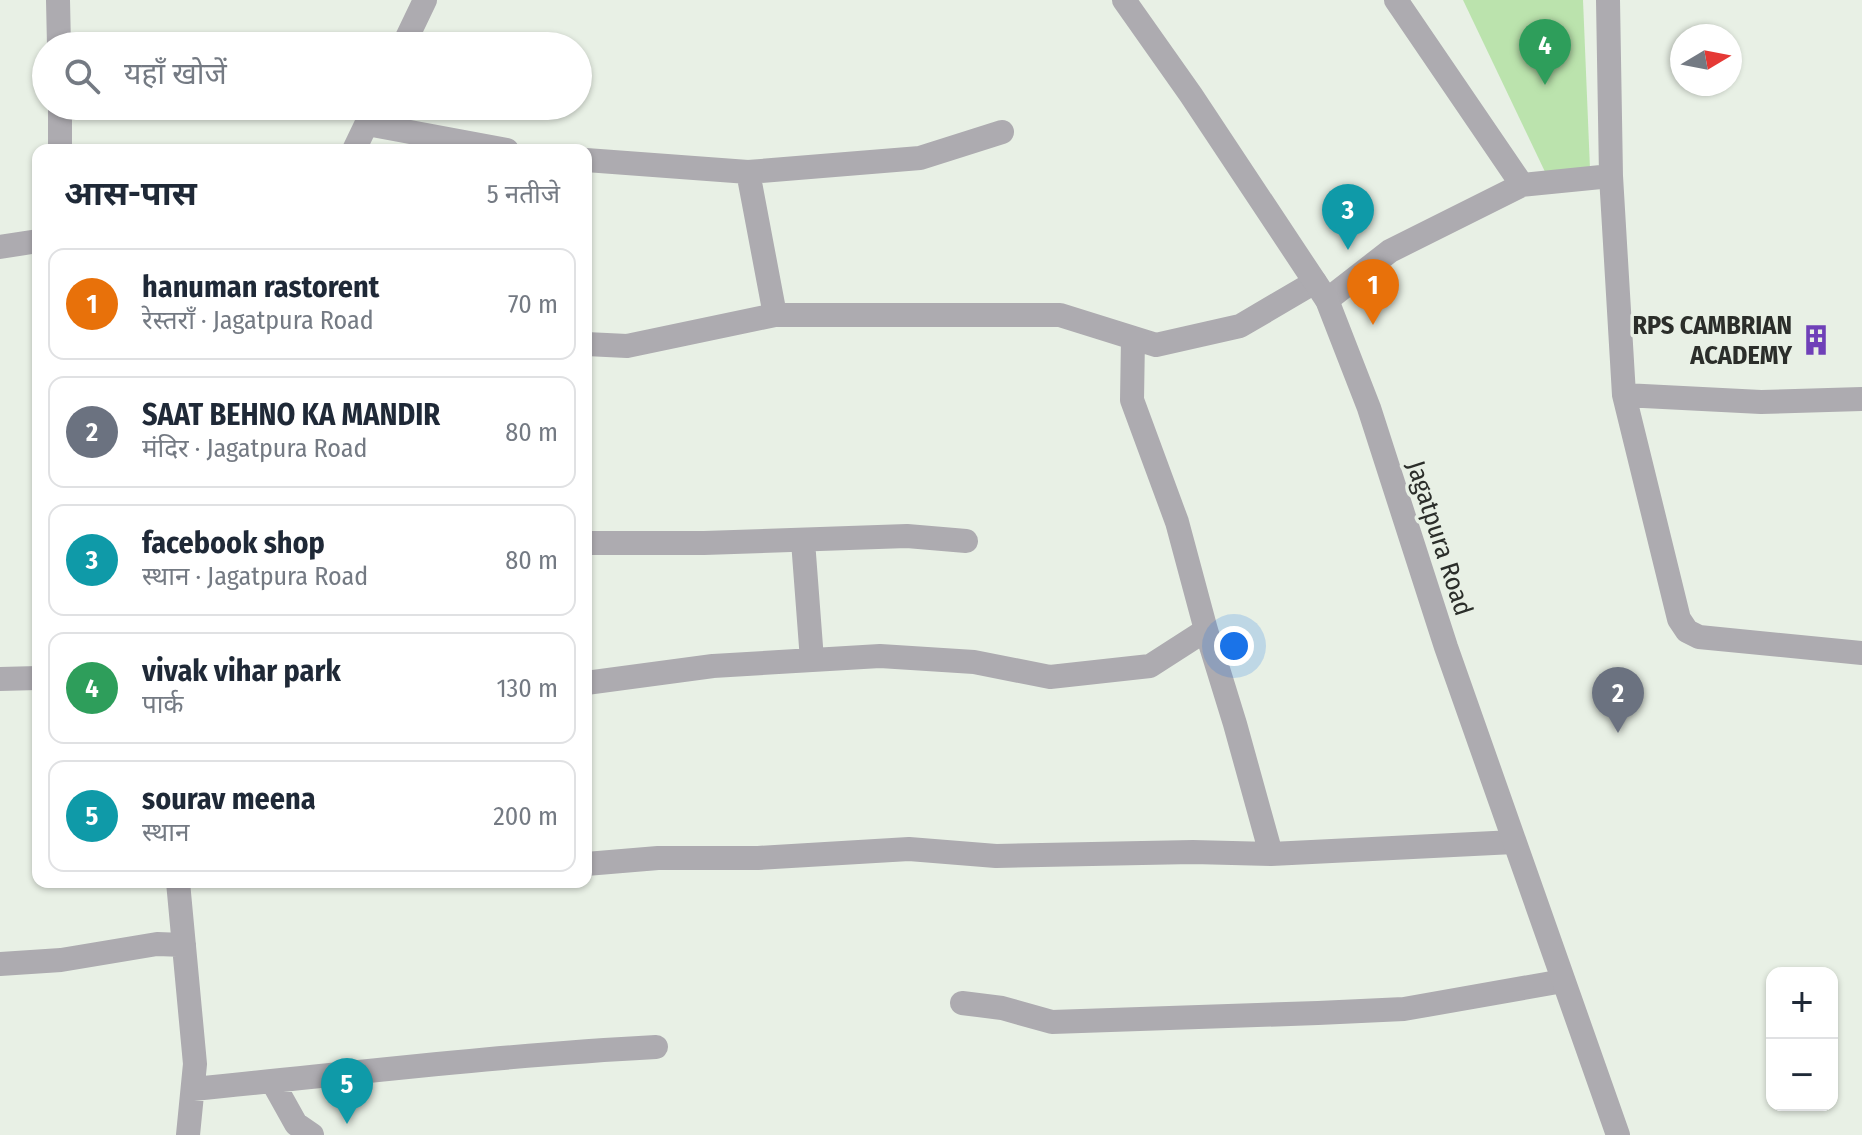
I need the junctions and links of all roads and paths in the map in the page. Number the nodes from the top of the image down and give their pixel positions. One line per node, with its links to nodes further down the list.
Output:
1 (58, 0): 6 (street)
2 (425, 0): 7 (street)
3 (1124, 0): 21 (street, Jagatpura Road)
4 (1396, 0): 18 (street)
5 (1608, 0): 17 (street)
6 (59, 32)
7 (410, 32)
8 (60, 120): 12 (street)
9 (369, 120): 13 (street)
10 (390, 120): 14 (street)
11 (1002, 132): 16 (street)
12 (60, 144)
13 (357, 144)
14 (484, 144)
15 (592, 160): 16 (street)
16 (748, 172): 22 (street)
17 (1611, 176): 18 (street); 25 (street)
18 (1522, 185): 21 (street)
19 (32, 242): 20 (street)
20 (0, 247)
21 (1321, 291): 23 (street); 36 (street, Jagatpura Road)
22 (775, 315): 23 (street); 24 (street)
23 (1133, 338): 30 (street)
24 (592, 344)
25 (1624, 395): 26 (street); 31 (street)
26 (1862, 399)
27 (803, 541): 28 (street); 29 (street); 32 (street)
28 (966, 541)
29 (592, 543)
30 (1206, 630): 32 (street); 37 (street)
31 (1862, 653)
32 (812, 660): 35 (street)
33 (32, 678): 34 (street)
34 (0, 679)
35 (592, 682)
36 (1514, 842): 37 (street); 42 (street, Jagatpura Road)
37 (1271, 854): 38 (street)
38 (592, 864)
39 (179, 888): 40 (street)
40 (184, 945): 41 (street); 46 (street)
41 (0, 964)
42 (1563, 981): 43 (street); 49 (street, Jagatpura Road)
43 (962, 1003)
44 (656, 1047): 45 (street)
45 (272, 1081): 46 (street); 48 (street)
46 (193, 1089): 47 (street)
47 (188, 1135)
48 (312, 1135)
49 (1618, 1135)

